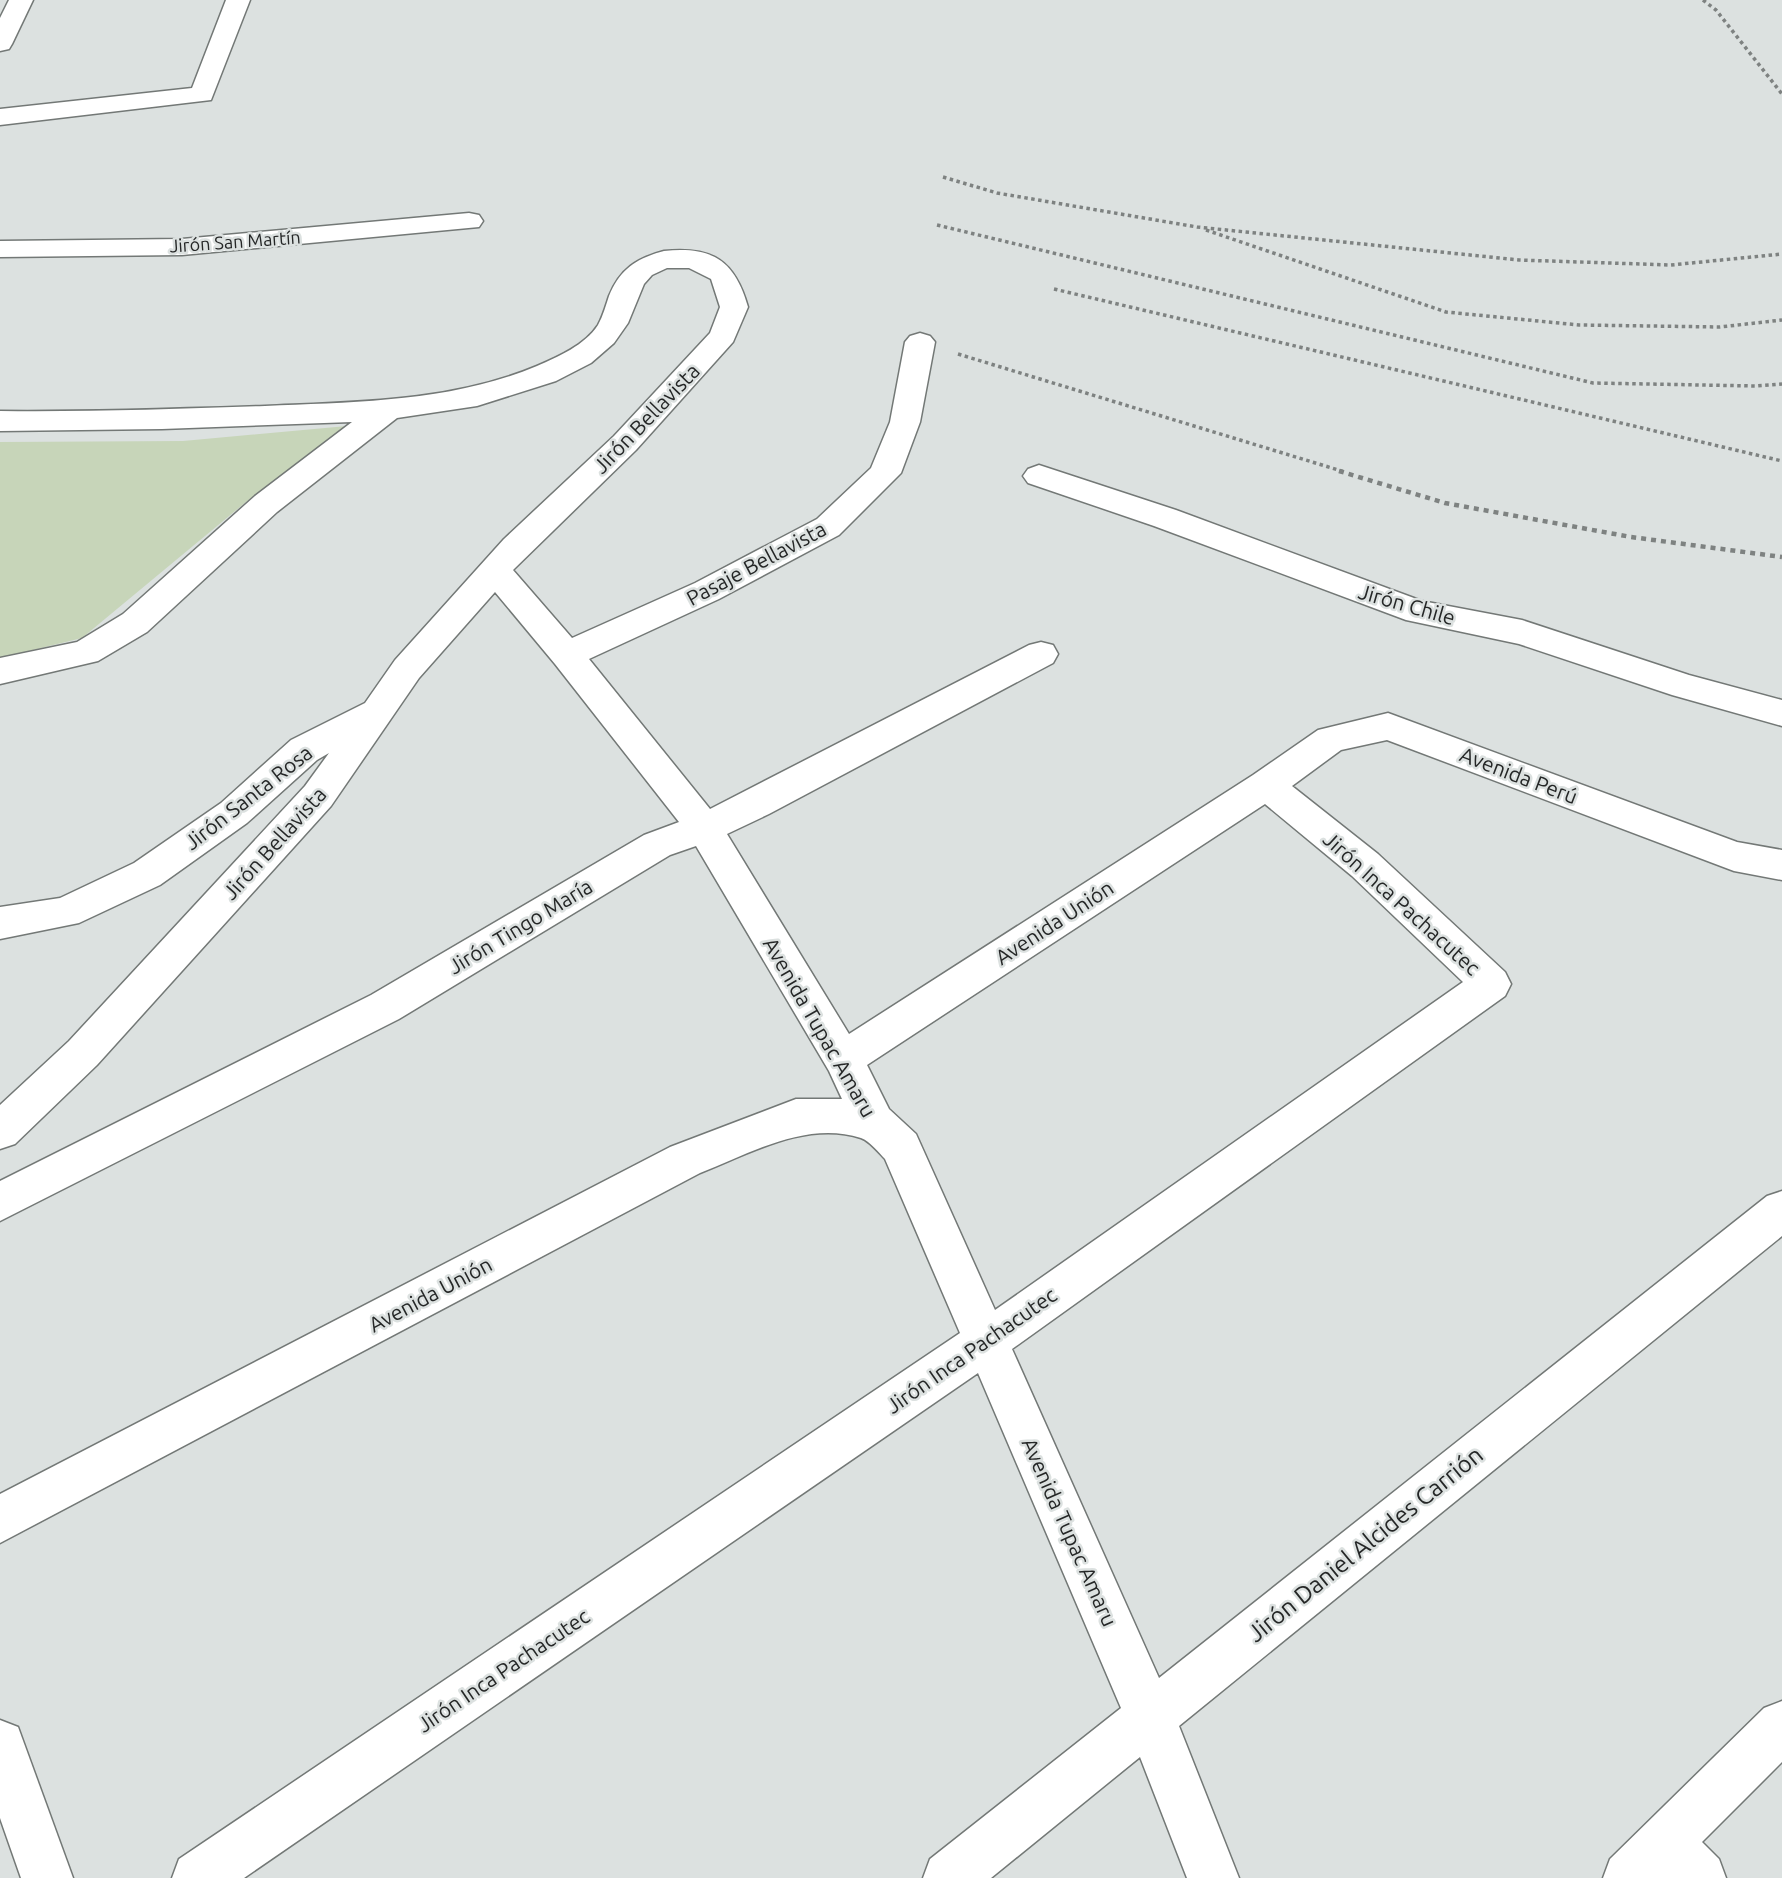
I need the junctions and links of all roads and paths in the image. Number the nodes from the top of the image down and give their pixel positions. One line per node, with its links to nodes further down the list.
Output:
1 (21, 0): 4 (street)
2 (238, 0): 6 (street)
3 (1703, 0): 5 (path)
4 (0, 44)
5 (1782, 94)
6 (0, 117)
7 (943, 177): 10 (path)
8 (468, 221): 11 (street, Jirón San Martín)
9 (937, 225): 16 (path)
10 (1196, 227): 12 (path); 14 (path)
11 (0, 249)
12 (1782, 254)
13 (1054, 289): 19 (path)
14 (1782, 320)
15 (920, 342): 21 (path); 24 (street, Pasaje Bellavista)
16 (1782, 384)
17 (389, 409): 18 (street, Jirón Bellavista); 22 (street, Jirón Bellavista); 25 (street)
18 (0, 421)
19 (1782, 461)
20 (1039, 476): 27 (street, Jirón Chile)
21 (1782, 557)
22 (495, 570): 24 (street, Avenida Tupac Amaru); 26 (street, Jirón Bellavista)
23 (1041, 654): 29 (street, Jirón Tingo María)
24 (567, 655): 29 (street, Avenida Tupac Amaru)
25 (0, 671)
26 (379, 710): 31 (street, Jirón Santa Rosa); 34 (street, Jirón Bellavista)
27 (1782, 713)
28 (1266, 785): 30 (street, Avenida Perú); 32 (street, Avenida Unión); 37 (street, Jirón Inca Pachacutec)
29 (704, 828): 32 (street, Avenida Tupac Amaru); 35 (street, Jirón Tingo María)
30 (1782, 865)
31 (0, 923)
32 (843, 1059): 33 (street, Avenida Tupac Amaru)
33 (874, 1122): 37 (street, Avenida Tupac Amaru); 38 (street, Avenida Unión)
34 (0, 1131)
35 (0, 1202)
36 (1782, 1210): 39 (street, Jirón Daniel Alcides Carrión)
37 (986, 1341): 39 (street, Avenida Tupac Amaru); 44 (street, Jirón Inca Pachacutec)
38 (0, 1519)
39 (1150, 1716): 45 (street, Jirón Daniel Alcides Carrión); 46 (street, Avenida Tupac Amaru)
40 (1782, 1726): 42 (street)
41 (0, 1745): 43 (street)
42 (1665, 1840): 47 (street); 48 (street)
43 (47, 1878)
44 (198, 1878)
45 (949, 1878)
46 (1213, 1878)
47 (1629, 1878)
48 (1700, 1878)

